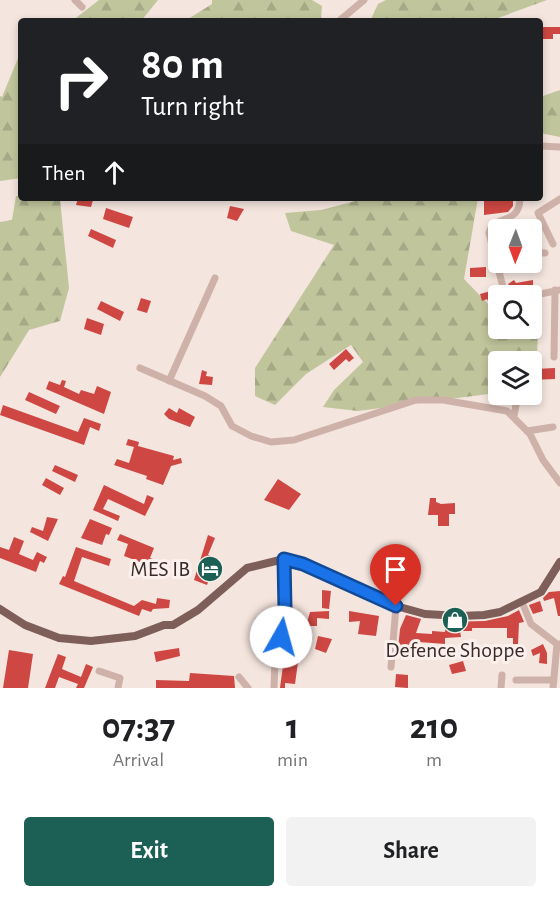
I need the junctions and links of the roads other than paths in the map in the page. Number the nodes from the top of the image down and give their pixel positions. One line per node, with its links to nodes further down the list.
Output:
1 (75, 0): 3 (street)
2 (364, 0): 4 (street)
3 (82, 7)
4 (343, 18)
5 (543, 146): 6 (street)
6 (560, 147)
7 (560, 200): 10 (street)
8 (520, 201): 9 (street)
9 (507, 219)
10 (553, 244)
11 (542, 253): 12 (street)
12 (545, 253)
13 (215, 278): 18 (street)
14 (557, 290): 15 (street); 16 (street)
15 (542, 293)
16 (554, 357)
17 (140, 368): 18 (street)
18 (169, 381): 20 (street)
19 (516, 405): 20 (street)
20 (514, 416): 22 (street)
21 (553, 427): 22 (street)
22 (528, 431): 23 (street)
23 (560, 483)
24 (284, 559): 27 (main road); 28 (main road); 38 (street)
25 (560, 562): 26 (main road)
26 (522, 602): 27 (main road); 29 (street)
27 (396, 606): 30 (street)
28 (0, 609)
29 (558, 644): 35 (street)
30 (391, 667)
31 (99, 671): 36 (street)
32 (502, 675): 39 (street)
33 (238, 677): 37 (street)
34 (516, 680): 35 (street)
35 (554, 684)
36 (118, 688)
37 (248, 688)
38 (274, 688)
39 (501, 688)

